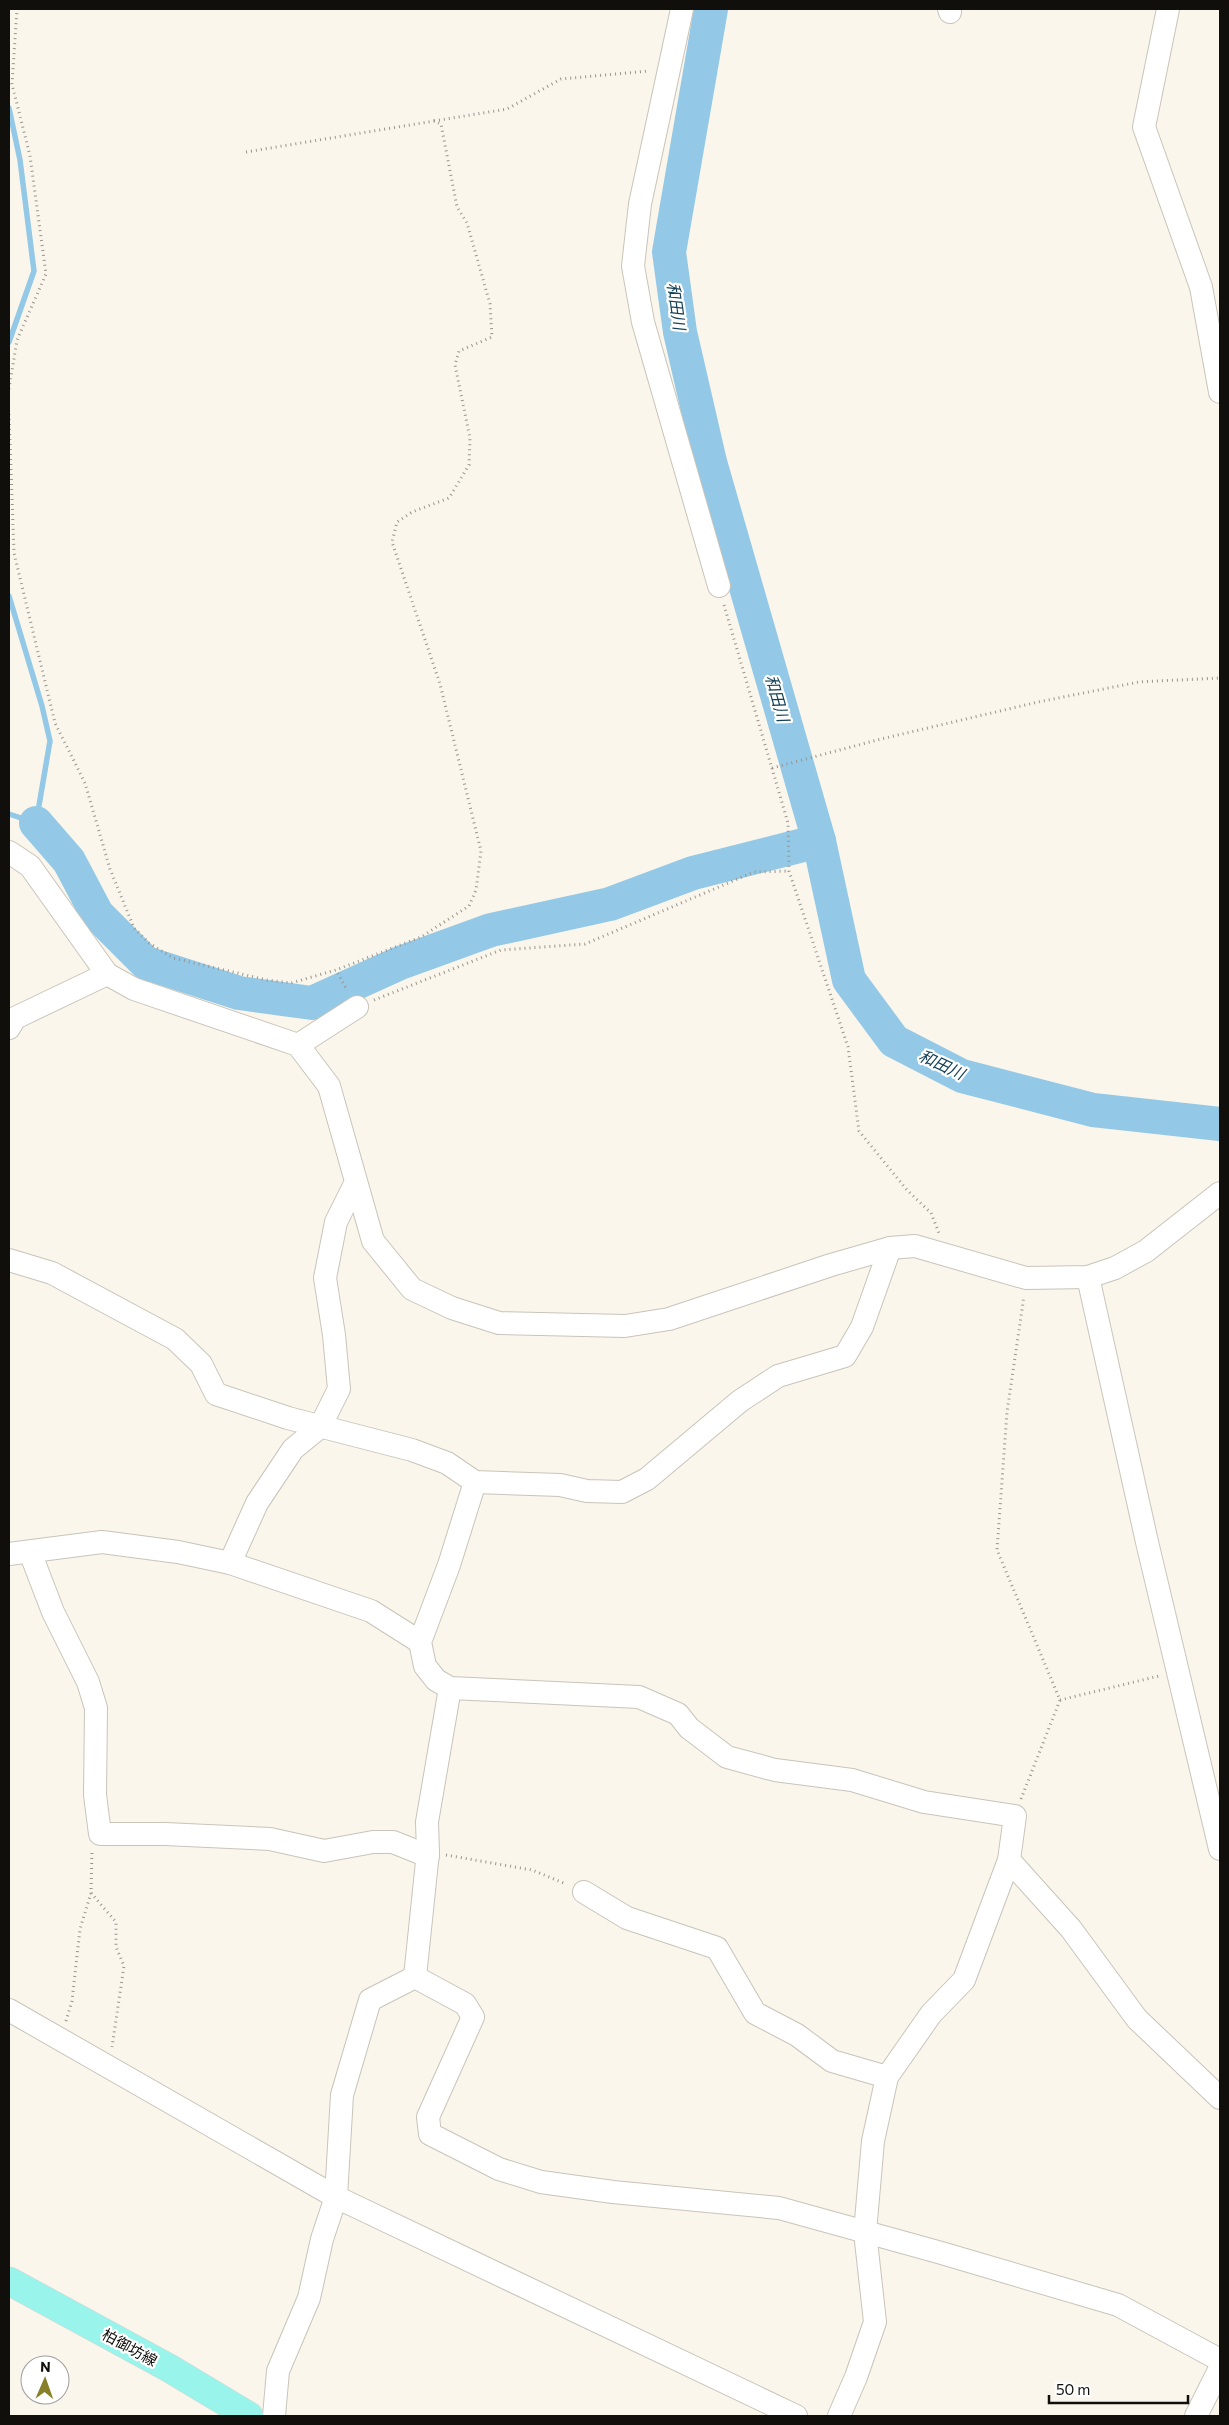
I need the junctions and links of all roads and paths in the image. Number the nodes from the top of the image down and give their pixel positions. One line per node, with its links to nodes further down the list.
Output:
1 (17, 9): 7 (path)
2 (682, 9): 4 (street)
3 (1168, 9): 8 (street)
4 (670, 72): 5 (path); 10 (street)
5 (434, 121): 6 (path); 15 (path)
6 (246, 152)
7 (9, 389)
8 (1220, 392)
9 (9, 414): 15 (path)
10 (719, 586): 12 (path)
11 (1220, 678): 12 (path)
12 (772, 768): 14 (path)
13 (9, 852): 16 (street)
14 (789, 871): 17 (path); 23 (path)
15 (336, 970): 17 (path)
16 (107, 974): 18 (street); 19 (street)
17 (357, 1007): 19 (street)
18 (9, 1028)
19 (298, 1045): 20 (street)
20 (356, 1182): 22 (street); 27 (street)
21 (1220, 1193): 25 (street)
22 (890, 1248): 23 (street); 28 (street)
23 (948, 1254): 26 (street)
24 (9, 1260): 27 (street)
25 (1088, 1277): 26 (street); 32 (street)
26 (1026, 1278): 34 (path)
27 (320, 1427): 28 (street); 30 (street)
28 (475, 1482): 31 (street)
29 (20, 1553): 30 (street); 36 (street)
30 (230, 1563): 31 (street)
31 (420, 1642): 33 (street)
32 (1179, 1671): 34 (path); 37 (street)
33 (450, 1688): 35 (street); 38 (street)
34 (1060, 1700): 35 (path)
35 (1015, 1816): 39 (street)
36 (100, 1834): 38 (street); 41 (path)
37 (1220, 1849)
38 (428, 1854): 40 (path); 42 (street)
39 (1009, 1860): 46 (street); 47 (street)
40 (584, 1892): 46 (street)
41 (91, 1893): 44 (path); 45 (path)
42 (415, 1977): 48 (street); 49 (street)
43 (9, 2010): 44 (street)
44 (61, 2041): 45 (street)
45 (104, 2065): 48 (street)
46 (887, 2077): 49 (street)
47 (1220, 2098)
48 (336, 2197): 54 (street); 55 (street)
49 (865, 2232): 51 (street); 56 (street)
50 (9, 2281): 53 (main road, 柏御坊線)
51 (1220, 2360)
52 (1220, 2368): 57 (street)
53 (248, 2416)
54 (274, 2416)
55 (796, 2416)
56 (839, 2416)
57 (1196, 2416)

